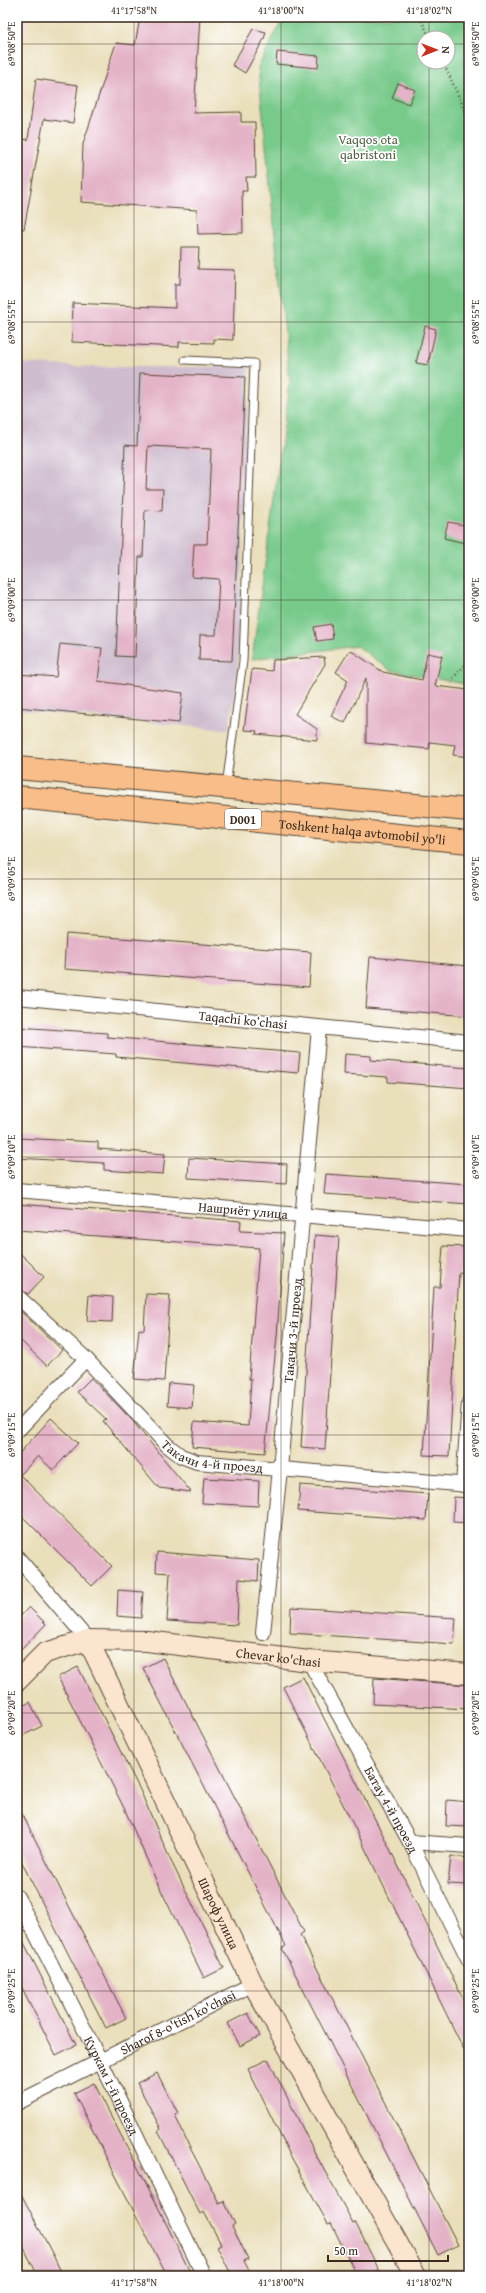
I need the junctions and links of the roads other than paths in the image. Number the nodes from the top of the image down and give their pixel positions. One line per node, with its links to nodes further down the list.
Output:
1 (185, 360): 3 (lane)
2 (17, 768): 3 (highway, D001)
3 (226, 788): 5 (highway, D001)
4 (17, 797): 6 (highway, Toshkent halqa avtomobil yo'li / D001)
5 (469, 810)
6 (469, 842)
7 (17, 997): 8 (street, Taqachi koʻchasi)
8 (319, 1028): 9 (street, Taqachi koʻchasi); 11 (street, Такачи 3-й проезд)
9 (469, 1042)
10 (17, 1190): 11 (street, Нашриёт улица)
11 (302, 1214): 12 (street, Нашриёт улица); 17 (street, Такачи 3-й проезд)
12 (469, 1230)
13 (17, 1296): 14 (street, Такачи 4-й проезд)
14 (86, 1358): 16 (street); 17 (street, Такачи 4-й проезд)
15 (469, 1402): 18 (street)
16 (17, 1431)
17 (280, 1469): 18 (street, Такачи 4-й проезд); 20 (street, Такачи 3-й проезд)
18 (466, 1485)
19 (17, 1557): 21 (street, Шароф улица)
20 (263, 1633)
21 (88, 1640): 22 (street, Chevar ko'chasi); 24 (street, Chevar ko'chasi); 29 (street, Шароф улица)
22 (308, 1661): 23 (street, Chevar ko'chasi); 25 (street, Батау 4-й проезд)
23 (469, 1674)
24 (17, 1681)
25 (410, 1842): 26 (street); 28 (street, Батау 4-й проезд)
26 (469, 1846)
27 (17, 1897): 30 (street, Куркам 1-й проезд)
28 (469, 1960)
29 (253, 1984): 30 (street, Sharof 8-o'tish ko'chasi); 33 (street, Шароф улица)
30 (101, 2062): 31 (street, Sharof 8-o'tish ko'chasi); 32 (street, Куркам 1-й проезд)
31 (17, 2103)
32 (204, 2276)
33 (416, 2276)

